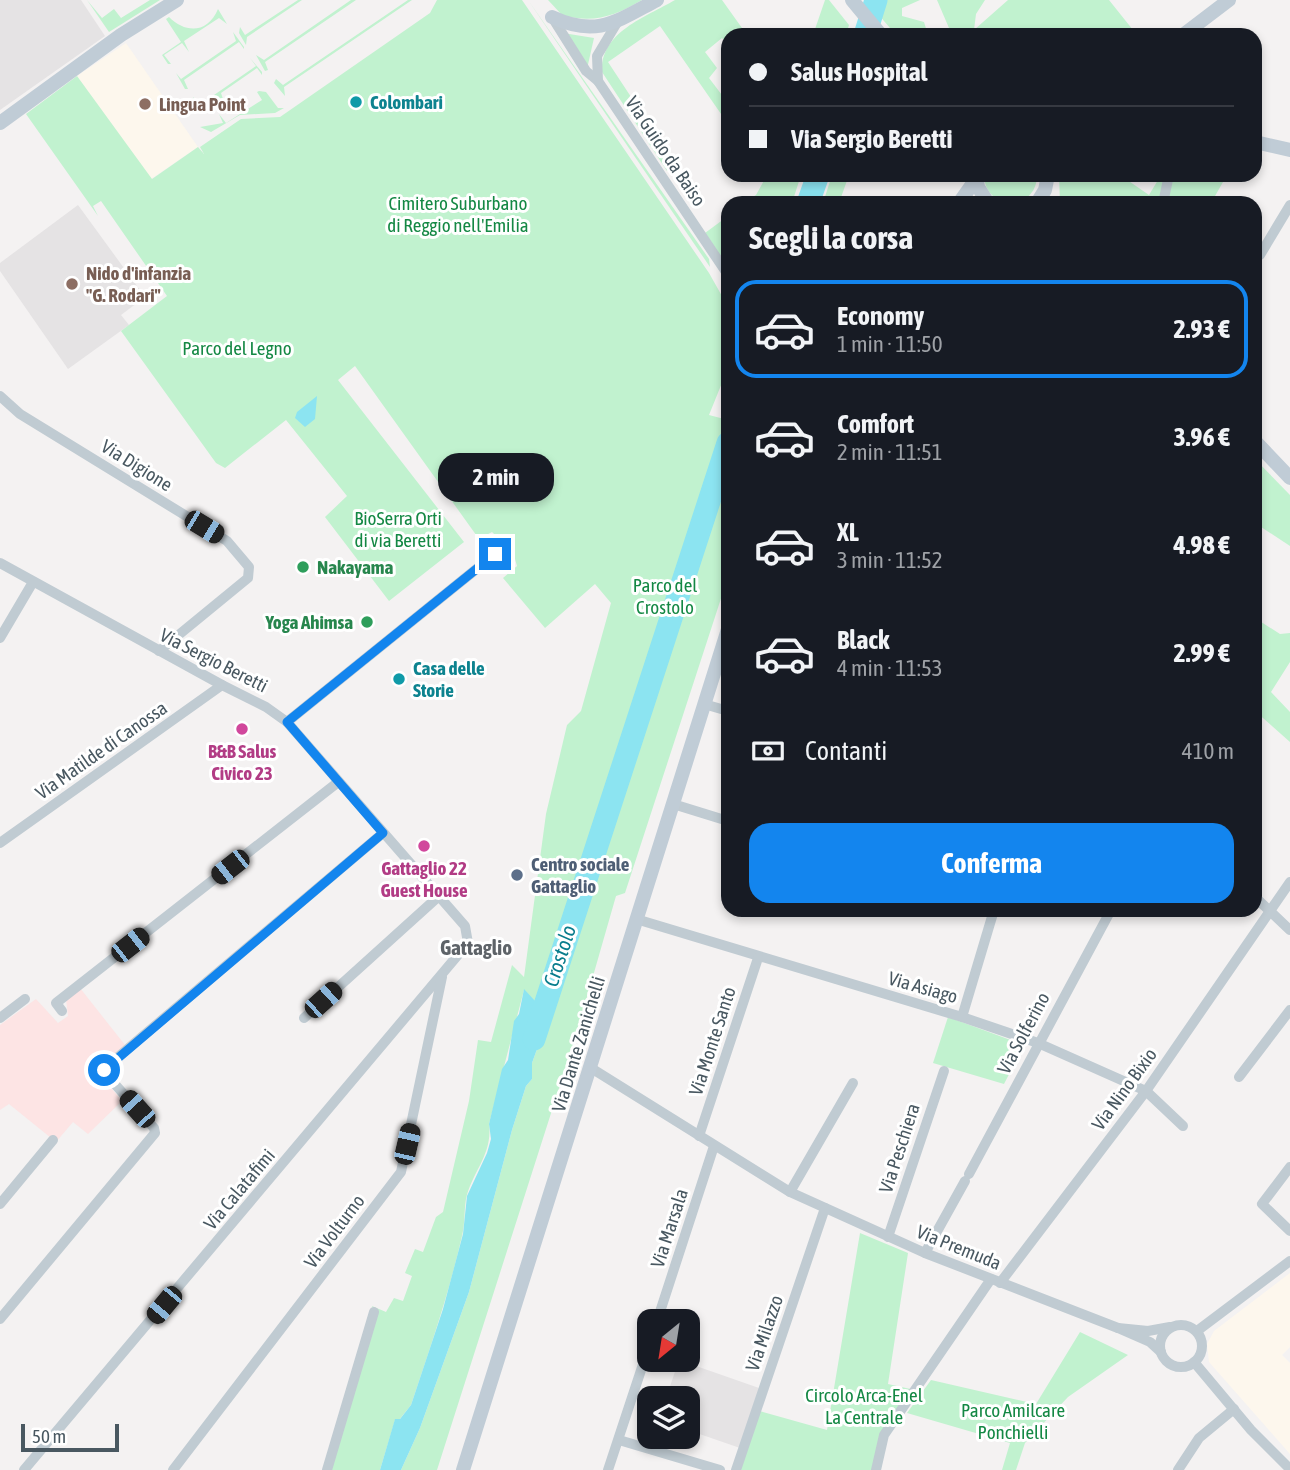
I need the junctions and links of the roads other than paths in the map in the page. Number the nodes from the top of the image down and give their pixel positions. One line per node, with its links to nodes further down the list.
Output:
1 (177, 0): 10 (street)
2 (657, 0): 6 (street)
3 (852, 0): 7 (street)
4 (1229, 0): 8 (street)
5 (552, 17): 6 (street); 9 (street, Via Guido da Baiso)
6 (618, 21): 9 (street)
7 (875, 28)
8 (1192, 28)
9 (598, 81): 15 (street, Via Guido da Baiso)
10 (0, 123)
11 (1262, 144): 12 (street)
12 (1290, 150)
13 (1290, 205): 14 (street)
14 (1262, 252)
15 (721, 265)
16 (0, 396): 24 (street, Via Digione)
17 (1262, 448): 18 (street)
18 (1290, 478)
19 (495, 554): 28 (street)
20 (0, 563): 21 (street, Via Sergio Beretti)
21 (33, 582): 22 (street); 24 (street, Via Sergio Beretti)
22 (0, 638)
23 (721, 650): 26 (street, Via Dante Zanichelli)
24 (159, 651): 25 (street, Via Sergio Beretti)
25 (222, 685): 28 (street, Via Sergio Beretti); 33 (street, Via Matilde di Canossa)
26 (704, 704): 27 (street); 30 (street, Via Dante Zanichelli)
27 (721, 708)
28 (287, 722): 29 (street, Via Sergio Beretti)
29 (337, 783): 32 (street, Via Sergio Beretti); 47 (street)
30 (673, 804): 31 (street); 40 (street, Via Dante Zanichelli)
31 (721, 819)
32 (383, 833): 35 (street, Via Sergio Beretti); 72 (street)
33 (0, 843)
34 (1290, 882): 37 (street, Via Nino Bixio)
35 (439, 896): 41 (street, Via Sergio Beretti); 50 (street)
36 (1262, 904): 37 (street)
37 (1270, 911): 42 (street); 56 (street, Via Nino Bixio)
38 (992, 917): 48 (street)
39 (1107, 917): 51 (street, Via Solferino)
40 (636, 919): 43 (street, Via Asiago); 52 (street, Via Dante Zanichelli)
41 (465, 926): 44 (street, Via Calatafimi)
42 (1290, 930)
43 (758, 958): 48 (street, Via Asiago); 58 (street, Via Monte Santo)
44 (442, 975): 82 (street, Via Calatafimi); 83 (street, Via Volturno)
45 (25, 999): 49 (street)
46 (1290, 1010): 54 (street)
47 (62, 1011)
48 (961, 1017): 51 (street, Via Asiago)
49 (0, 1018)
50 (304, 1018)
51 (1038, 1043): 56 (street, Via Asiago); 67 (street, Via Solferino)
52 (591, 1068): 58 (street, Via Premuda); 85 (street, Via Dante Zanichelli)
53 (943, 1071): 66 (street, Via Peschiera)
54 (1239, 1077)
55 (853, 1083): 62 (street)
56 (1146, 1091): 57 (street, Via Asiago); 69 (street, Via Nino Bixio)
57 (1183, 1126)
58 (699, 1136): 60 (street, Via Premuda)
59 (53, 1140): 63 (street)
60 (714, 1146): 62 (street, Via Premuda); 70 (street, Via Marsala)
61 (1290, 1167): 65 (street)
62 (790, 1192): 64 (street, Via Premuda)
63 (0, 1204)
64 (825, 1208): 66 (street, Via Premuda); 88 (street, Via Milazzo)
65 (1290, 1231)
66 (888, 1237): 67 (street, Via Premuda)
67 (925, 1253): 69 (street, Via Premuda)
68 (1290, 1261): 75 (street)
69 (996, 1281): 74 (street, Via Premuda); 89 (street, Via Nino Bixio)
70 (661, 1309)
71 (374, 1312): 84 (street)
72 (0, 1319)
73 (1172, 1326): 74 (street, Via Premuda); 75 (street, Via Premuda); 76 (street)
74 (1118, 1328): 76 (street, Via Premuda)
75 (1196, 1331): 77 (street)
76 (1161, 1352): 77 (street, Via Premuda)
77 (1194, 1362): 79 (street)
78 (641, 1372): 80 (street)
79 (1234, 1409): 81 (street); 90 (street)
80 (619, 1440): 86 (street); 87 (street)
81 (1290, 1469)
82 (24, 1470)
83 (173, 1470)
84 (327, 1470)
85 (463, 1470)
86 (608, 1470)
87 (720, 1470)
88 (736, 1470)
89 (876, 1470)
90 (1178, 1470)

